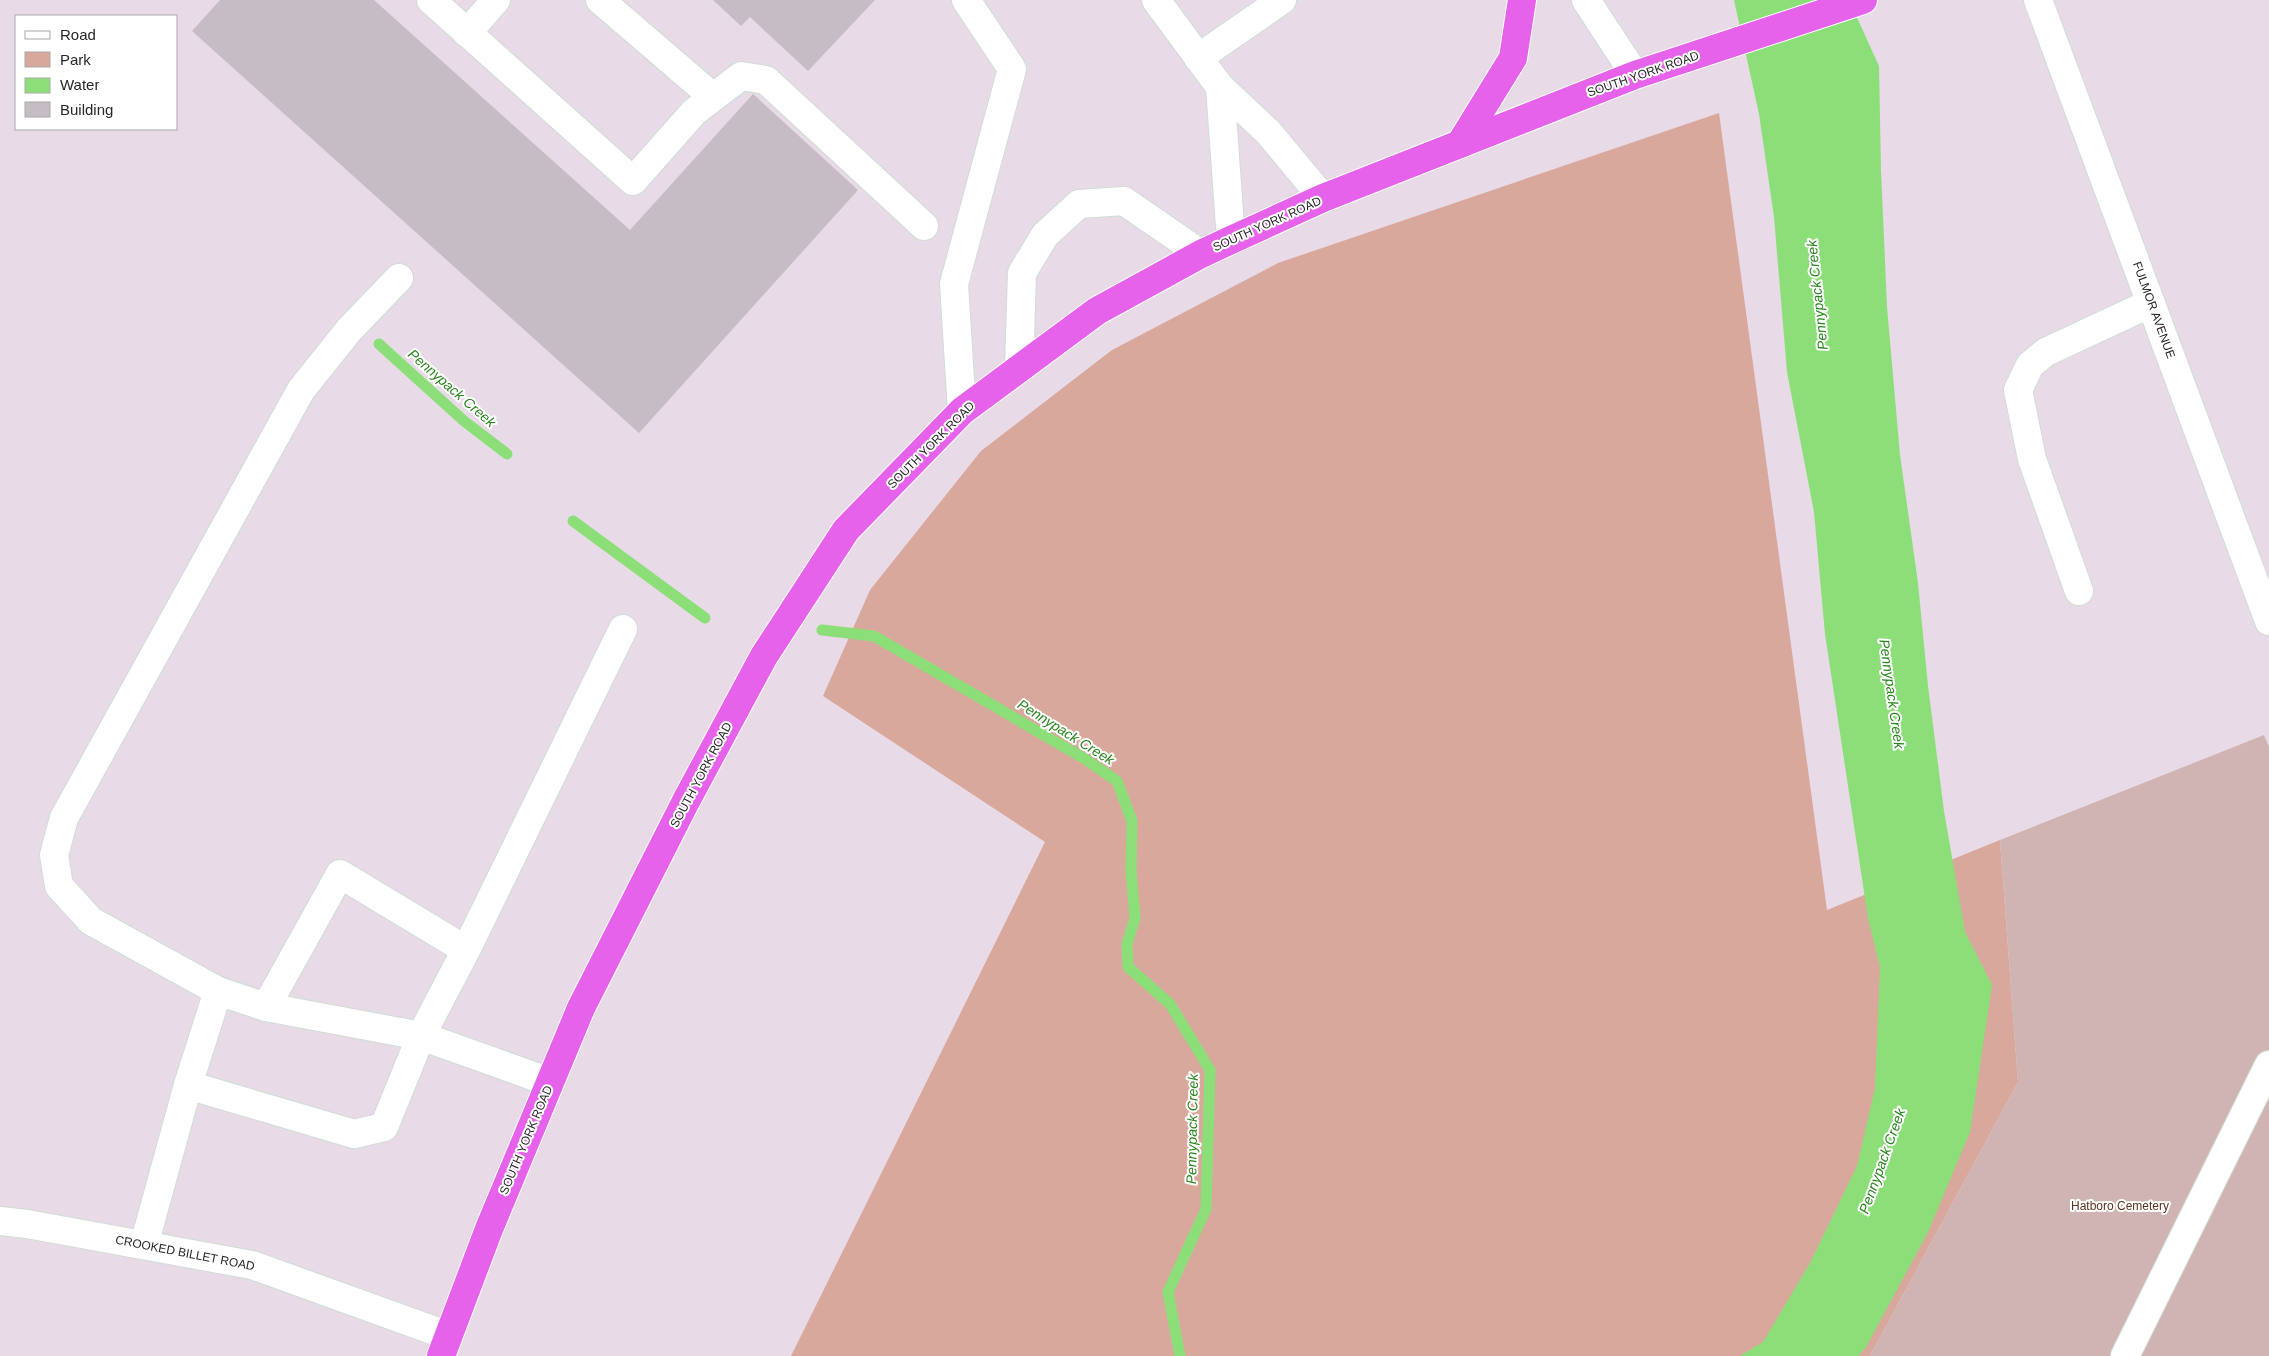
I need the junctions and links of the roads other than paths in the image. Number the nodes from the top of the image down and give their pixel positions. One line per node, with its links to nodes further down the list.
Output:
1 (431, 0): 11 (street)
2 (496, 0): 11 (street)
3 (600, 0): 15 (street)
4 (966, 0): 24 (street)
5 (1156, 0): 12 (street)
6 (1282, 0): 12 (street)
7 (1522, 0): 16 (highway)
8 (1586, 0): 13 (street)
9 (1863, 0): 13 (highway, SOUTH YORK ROAD)
10 (2038, 0): 22 (street, FULMOR AVENUE)
11 (467, 32): 15 (street)
12 (1198, 58): 14 (street)
13 (1635, 75): 16 (highway, SOUTH YORK ROAD)
14 (1220, 87): 17 (street); 19 (street)
15 (713, 97): 18 (street)
16 (1460, 144): 17 (highway, SOUTH YORK ROAD)
17 (1323, 198): 19 (highway, SOUTH YORK ROAD)
18 (924, 226)
19 (1231, 240): 20 (highway, SOUTH YORK ROAD)
20 (1201, 254): 23 (highway, SOUTH YORK ROAD); 23 (street)
21 (399, 278): 29 (street)
22 (2151, 303): 25 (street); 26 (street, FULMOR AVENUE)
23 (1019, 369): 24 (highway, SOUTH YORK ROAD)
24 (962, 411): 33 (highway, SOUTH YORK ROAD)
25 (2079, 592)
26 (2269, 621)
27 (623, 629): 28 (street)
28 (466, 950): 30 (street); 31 (street)
29 (218, 991): 30 (street); 34 (street)
30 (266, 1007): 31 (street)
31 (421, 1036): 33 (street); 34 (street)
32 (2269, 1065): 38 (street)
33 (550, 1082): 37 (highway, SOUTH YORK ROAD)
34 (188, 1086): 36 (street)
35 (0, 1221): 36 (street, CROOKED BILLET ROAD)
36 (144, 1245): 37 (street, CROOKED BILLET ROAD)
37 (445, 1346)
38 (2125, 1356)

